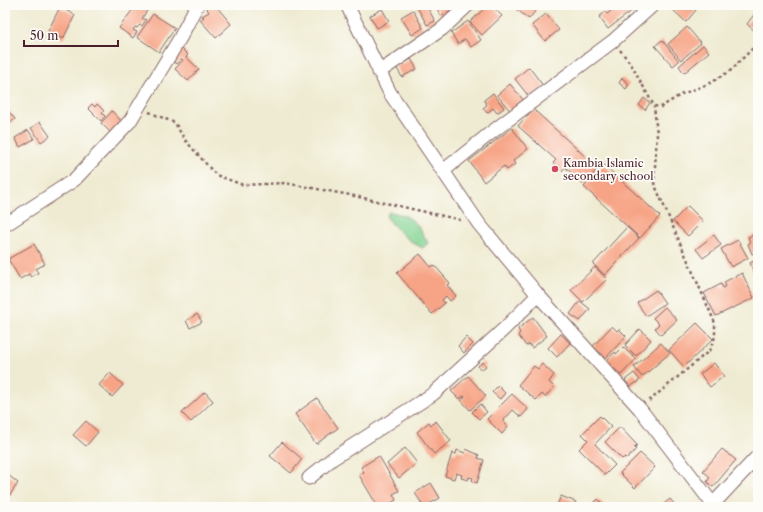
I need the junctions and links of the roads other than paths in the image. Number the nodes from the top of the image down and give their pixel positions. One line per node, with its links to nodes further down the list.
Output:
1 (197, 5): 7 (street)
2 (347, 5): 5 (street)
3 (468, 5): 5 (street)
4 (653, 5): 6 (street)
5 (379, 72): 6 (street)
6 (443, 171): 8 (street)
7 (5, 224)
8 (538, 295): 10 (street); 11 (street)
9 (758, 456): 11 (street)
10 (309, 478)
11 (714, 506)

